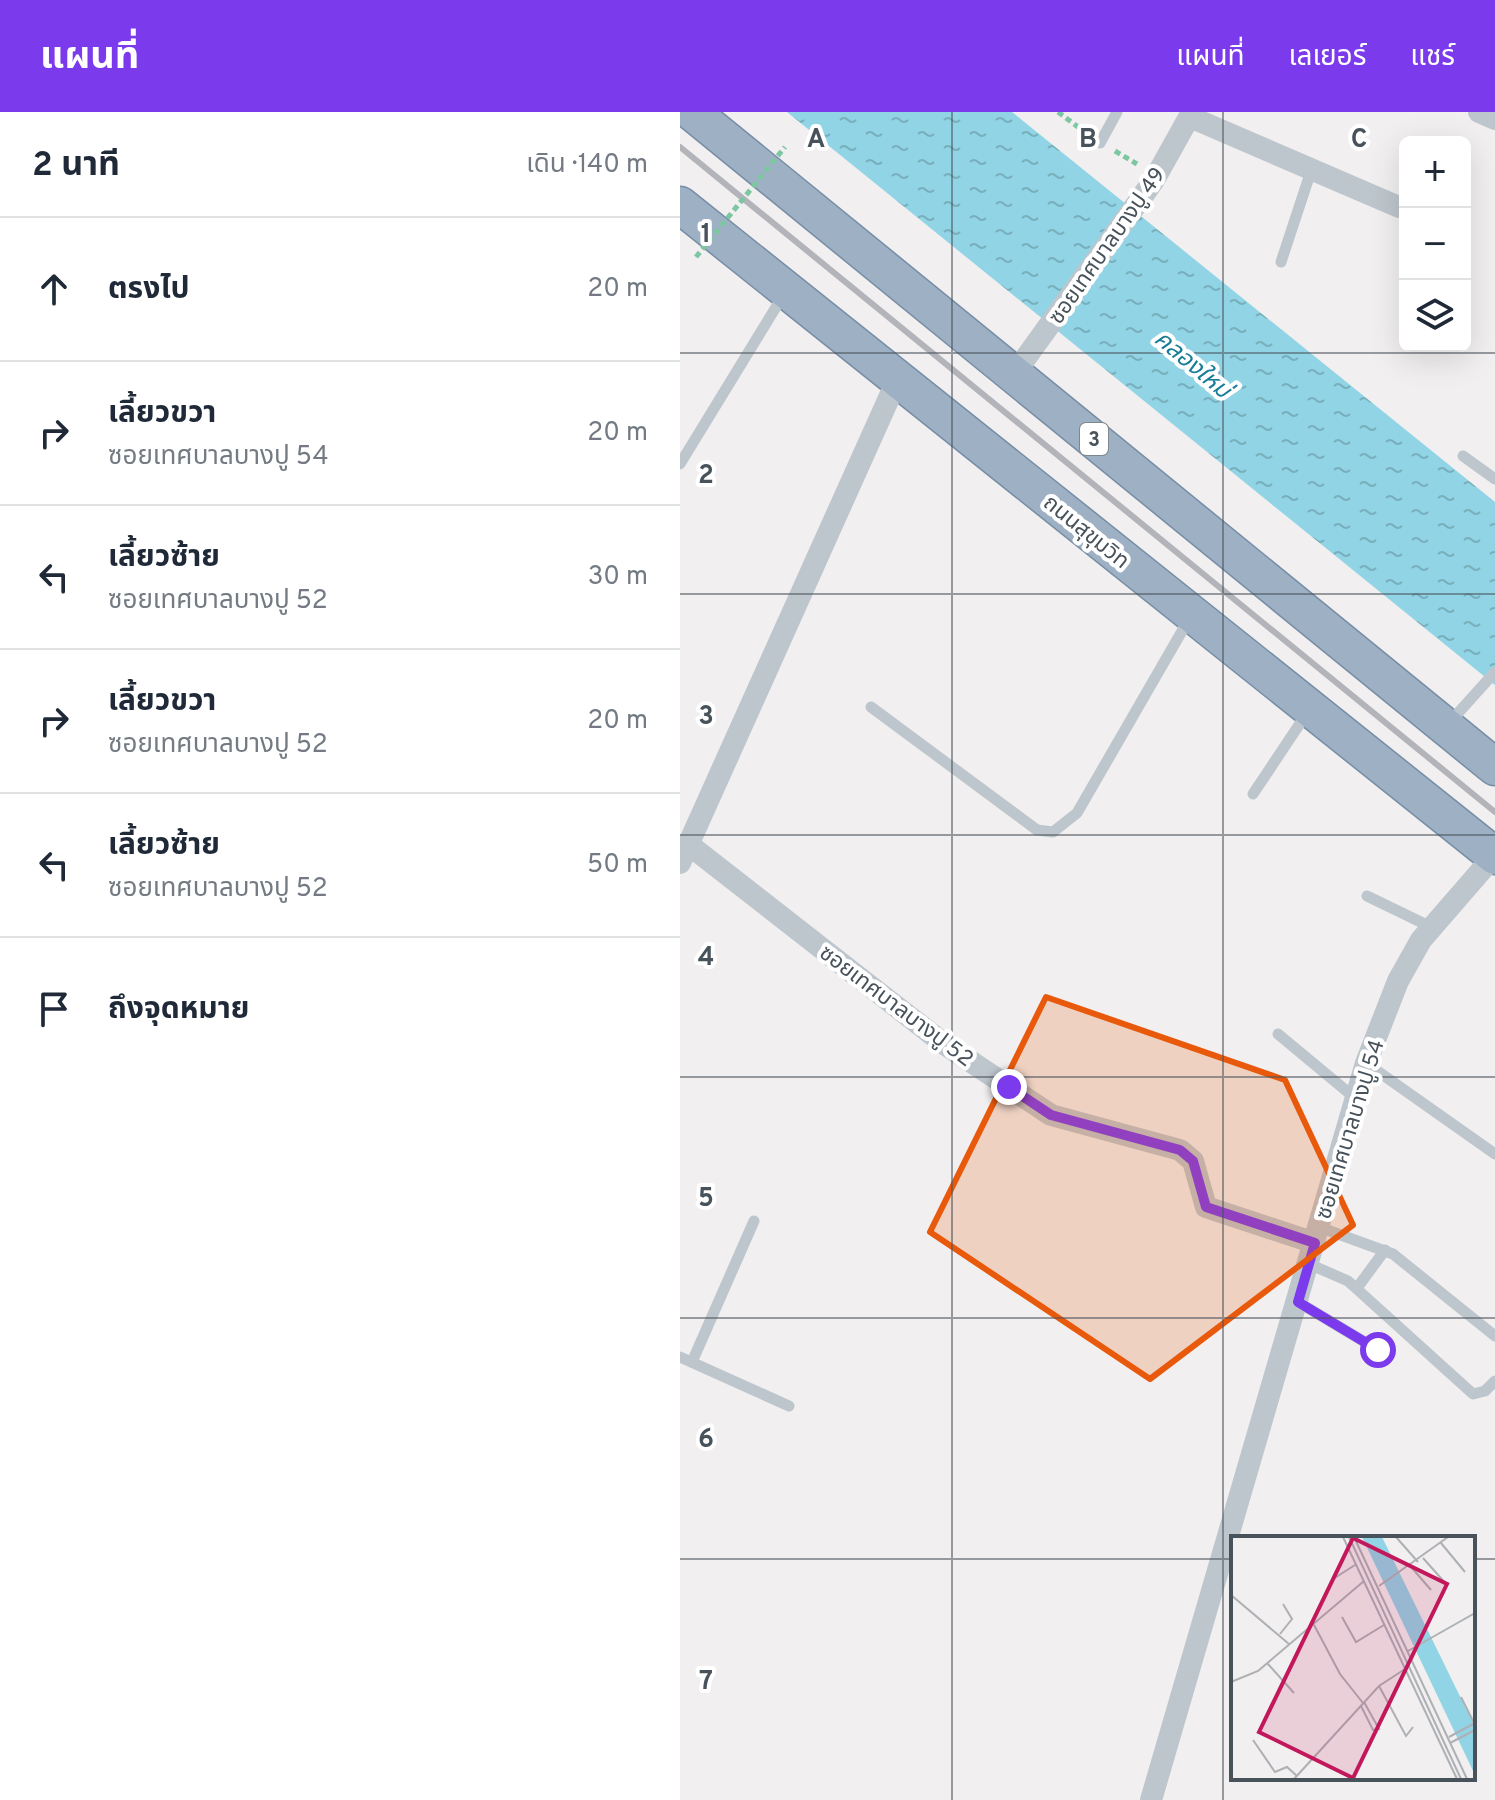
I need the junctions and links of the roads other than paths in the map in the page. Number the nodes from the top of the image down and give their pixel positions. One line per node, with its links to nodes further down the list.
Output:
1 (692, 112): 12 (highway, 3)
2 (1117, 112): 6 (lane)
3 (1479, 112): 5 (street)
4 (1191, 115): 7 (street); 12 (street, ซอยเทศบาลบางปู 49)
5 (1495, 119)
6 (1100, 143)
7 (1311, 171): 9 (street); 10 (lane)
8 (680, 205): 11 (highway, ถนนสุขุมวิท)
9 (1399, 207)
10 (1281, 262)
11 (786, 289): 13 (highway, ถนนสุขุมวิท); 15 (lane)
12 (1014, 374): 21 (highway, 3)
13 (898, 378): 17 (highway, ถนนสุขุมวิท); 24 (street, ซอยเทศบาลบางปู 52)
14 (1463, 456): 16 (lane)
15 (680, 464)
16 (1495, 479)
17 (1191, 615): 19 (lane); 20 (highway, ถนนสุขุมวิท)
18 (1495, 672): 21 (lane)
19 (871, 707)
20 (1310, 709): 23 (lane); 25 (highway, ถนนสุขุมวิท)
21 (1445, 727): 22 (highway, 3)
22 (1495, 767)
23 (1253, 794)
24 (684, 853): 33 (street, ซอยเทศบาลบางปู 52)
25 (1495, 856): 27 (street, ซอยเทศบาลบางปู 54)
26 (1367, 896): 27 (lane)
27 (1431, 927): 29 (street, ซอยเทศบาลบางปู 54)
28 (1278, 1034): 30 (lane)
29 (1366, 1063): 30 (street, ซอยเทศบาลบางปู 54); 31 (lane)
30 (1355, 1098): 33 (street, ซอยเทศบาลบางปู 54)
31 (1495, 1154)
32 (754, 1221): 40 (lane)
33 (1314, 1245): 34 (lane); 35 (lane); 36 (street, ซอยเทศบาลบางปู 54)
34 (1385, 1250): 35 (lane); 37 (lane)
35 (1357, 1288): 41 (lane)
36 (1298, 1302): 38 (lane); 43 (street, ซอยเทศบาลบางปู 54)
37 (1495, 1336)
38 (1378, 1350)
39 (680, 1357): 40 (lane)
40 (692, 1362): 42 (lane)
41 (1495, 1381)
42 (789, 1406)
43 (1151, 1800)

